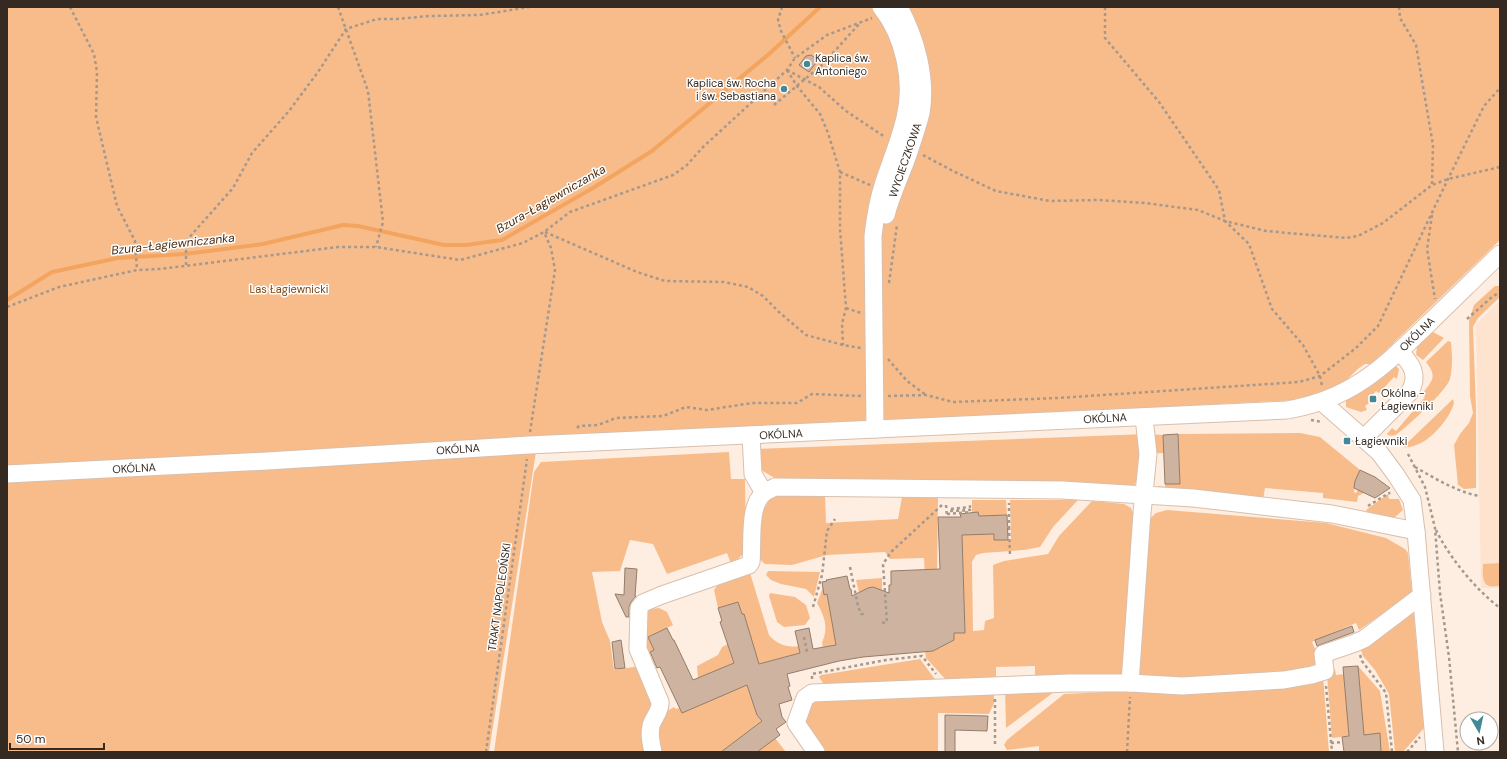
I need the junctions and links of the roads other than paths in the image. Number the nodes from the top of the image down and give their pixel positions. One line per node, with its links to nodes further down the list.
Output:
1 (889, 9): 6 (street, WYCIECZKOWA)
2 (1500, 254): 3 (street, OKÓLNA)
3 (1399, 351): 4 (street, OKÓLNA); 8 (street)
4 (1322, 402): 5 (street, OKÓLNA); 8 (street)
5 (1144, 417): 6 (street, OKÓLNA); 11 (street)
6 (875, 429): 7 (street, OKÓLNA)
7 (751, 435): 9 (street, OKÓLNA); 10 (street)
8 (1364, 438): 12 (street)
9 (7, 474)
10 (764, 493): 11 (street); 15 (street)
11 (1144, 495): 12 (street); 14 (street)
12 (1416, 531): 13 (street)
13 (1422, 595): 14 (street); 17 (street)
14 (1130, 683): 16 (street)
15 (653, 752)
16 (816, 752)
17 (1436, 752)

